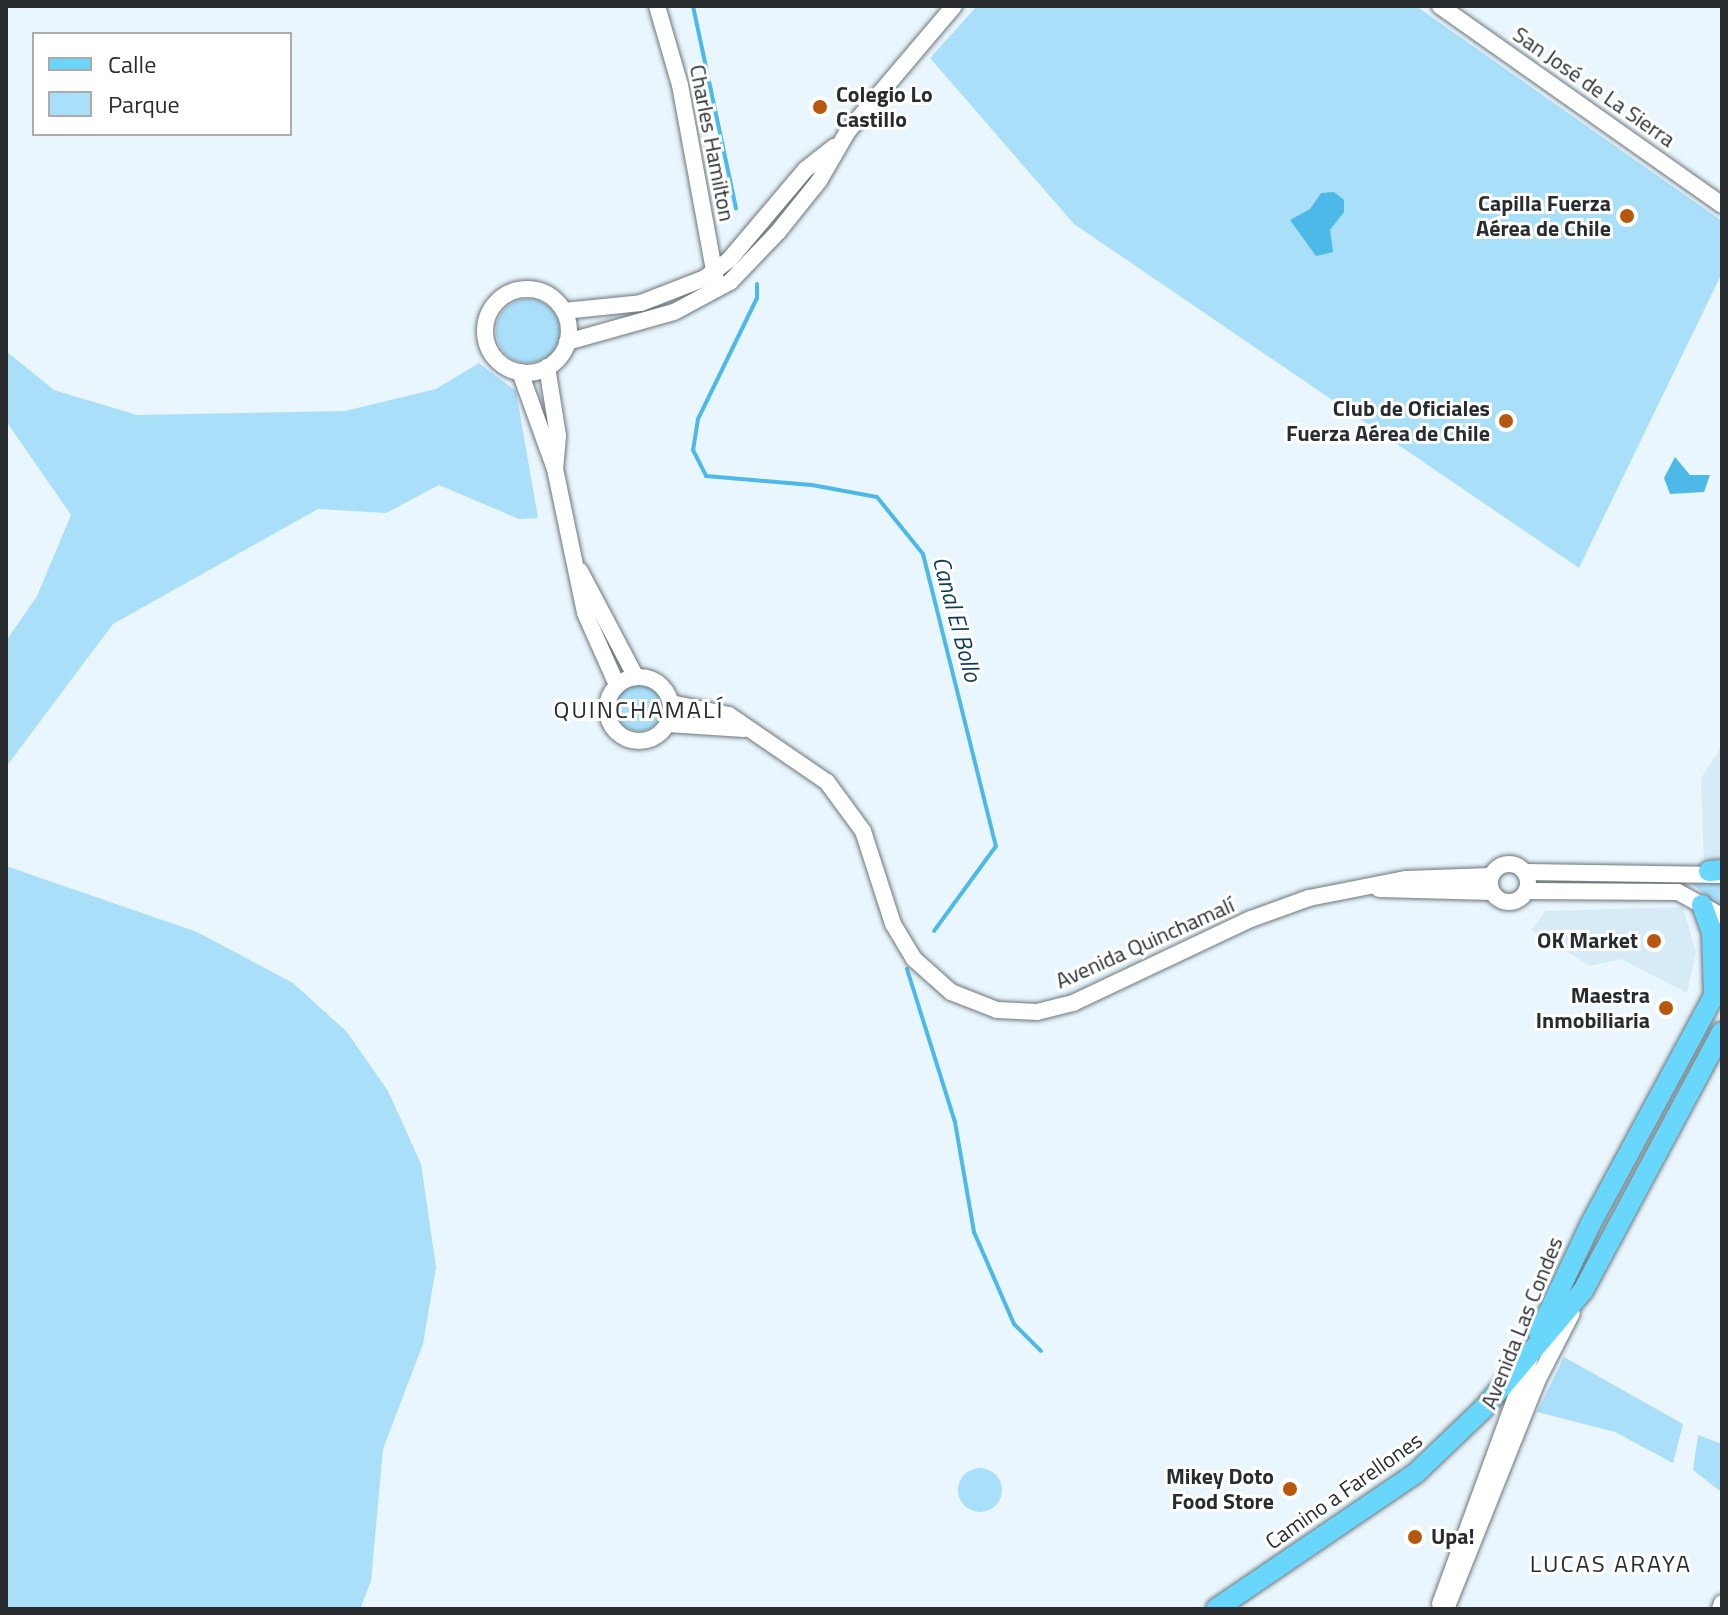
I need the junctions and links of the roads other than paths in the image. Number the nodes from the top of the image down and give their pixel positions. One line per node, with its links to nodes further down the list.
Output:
1 (657, 6): 6 (street, Charles Hamilton)
2 (954, 6): 4 (street)
3 (1440, 6): 5 (street, San José de La Sierra)
4 (839, 144): 6 (street); 7 (street)
5 (1722, 205)
6 (714, 272): 7 (street, Charles Hamilton); 8 (street)
7 (719, 290): 9 (street)
8 (564, 311): 9 (street); 11 (street)
9 (567, 342): 10 (street)
10 (547, 367): 11 (street); 12 (street)
11 (520, 372): 12 (street)
12 (555, 469): 13 (street)
13 (577, 567): 14 (street); 15 (street)
14 (636, 677): 15 (street); 16 (street)
15 (617, 685): 17 (street)
16 (671, 703): 17 (street); 18 (street, Avenida Quinchamalí)
17 (668, 724): 18 (street, Avenida Quinchamalí)
18 (744, 729): 21 (street, Avenida Quinchamalí)
19 (1525, 872): 20 (street); 21 (street); 22 (street)
20 (1711, 872): 23 (street)
21 (1492, 884): 22 (street)
22 (1527, 891): 23 (street)
23 (1697, 901): 24 (street); 25 (main road)
24 (1722, 916)
25 (1718, 988): 28 (main road, Avenida Las Condes)
26 (1722, 1032): 27 (main road, Avenida Las Condes)
27 (1583, 1291): 28 (main road, Camino a Farellones); 32 (street, Avenida Las Condes)
28 (1533, 1348): 30 (main road, Camino a Farellones); 31 (street, Avenida Las Condes)
29 (1722, 1603): 33 (street)
30 (1216, 1609)
31 (1438, 1609)
32 (1446, 1609)
33 (1720, 1609)

